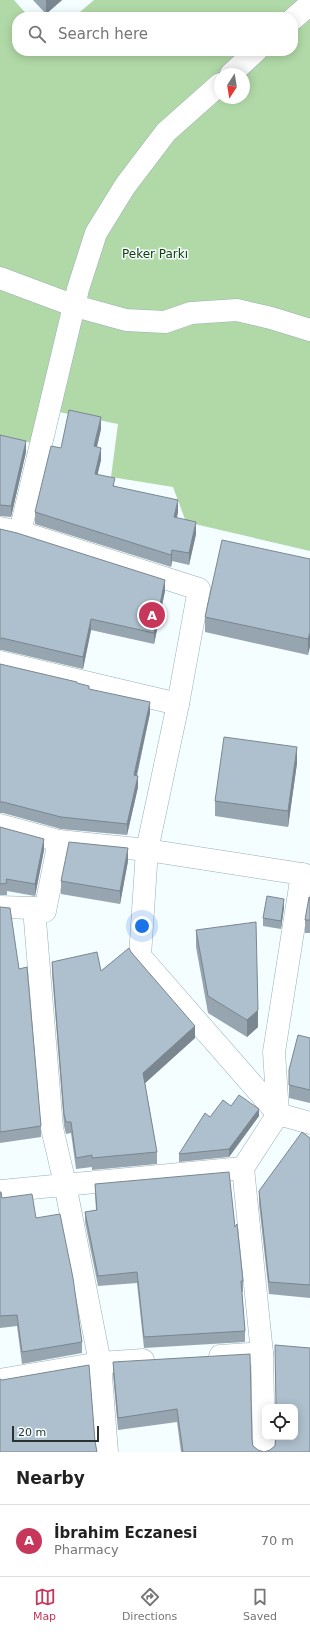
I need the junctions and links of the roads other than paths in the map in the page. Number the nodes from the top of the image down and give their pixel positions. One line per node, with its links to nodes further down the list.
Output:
1 (310, 4): 2 (street)
2 (298, 15)
3 (251, 56): 4 (street)
4 (238, 68)
5 (214, 89): 7 (street)
6 (0, 278): 7 (street)
7 (75, 306): 8 (street); 9 (street)
8 (310, 330)
9 (10, 530): 11 (street)
10 (0, 662): 11 (street)
11 (178, 704): 14 (street)
12 (0, 825): 13 (street)
13 (59, 841): 14 (street); 17 (street)
14 (147, 850): 15 (street); 18 (street)
15 (306, 875): 18 (street)
16 (0, 907): 17 (street)
17 (34, 908): 21 (street)
18 (278, 1114): 19 (street); 20 (street)
19 (310, 1123)
20 (243, 1168): 21 (street); 23 (street)
21 (65, 1184): 22 (street); 26 (street)
22 (0, 1191)
23 (262, 1353): 24 (street); 29 (street)
24 (200, 1357)
25 (161, 1359): 26 (street)
26 (100, 1363): 27 (street); 28 (street)
27 (0, 1380)
28 (107, 1452)
29 (264, 1452)

